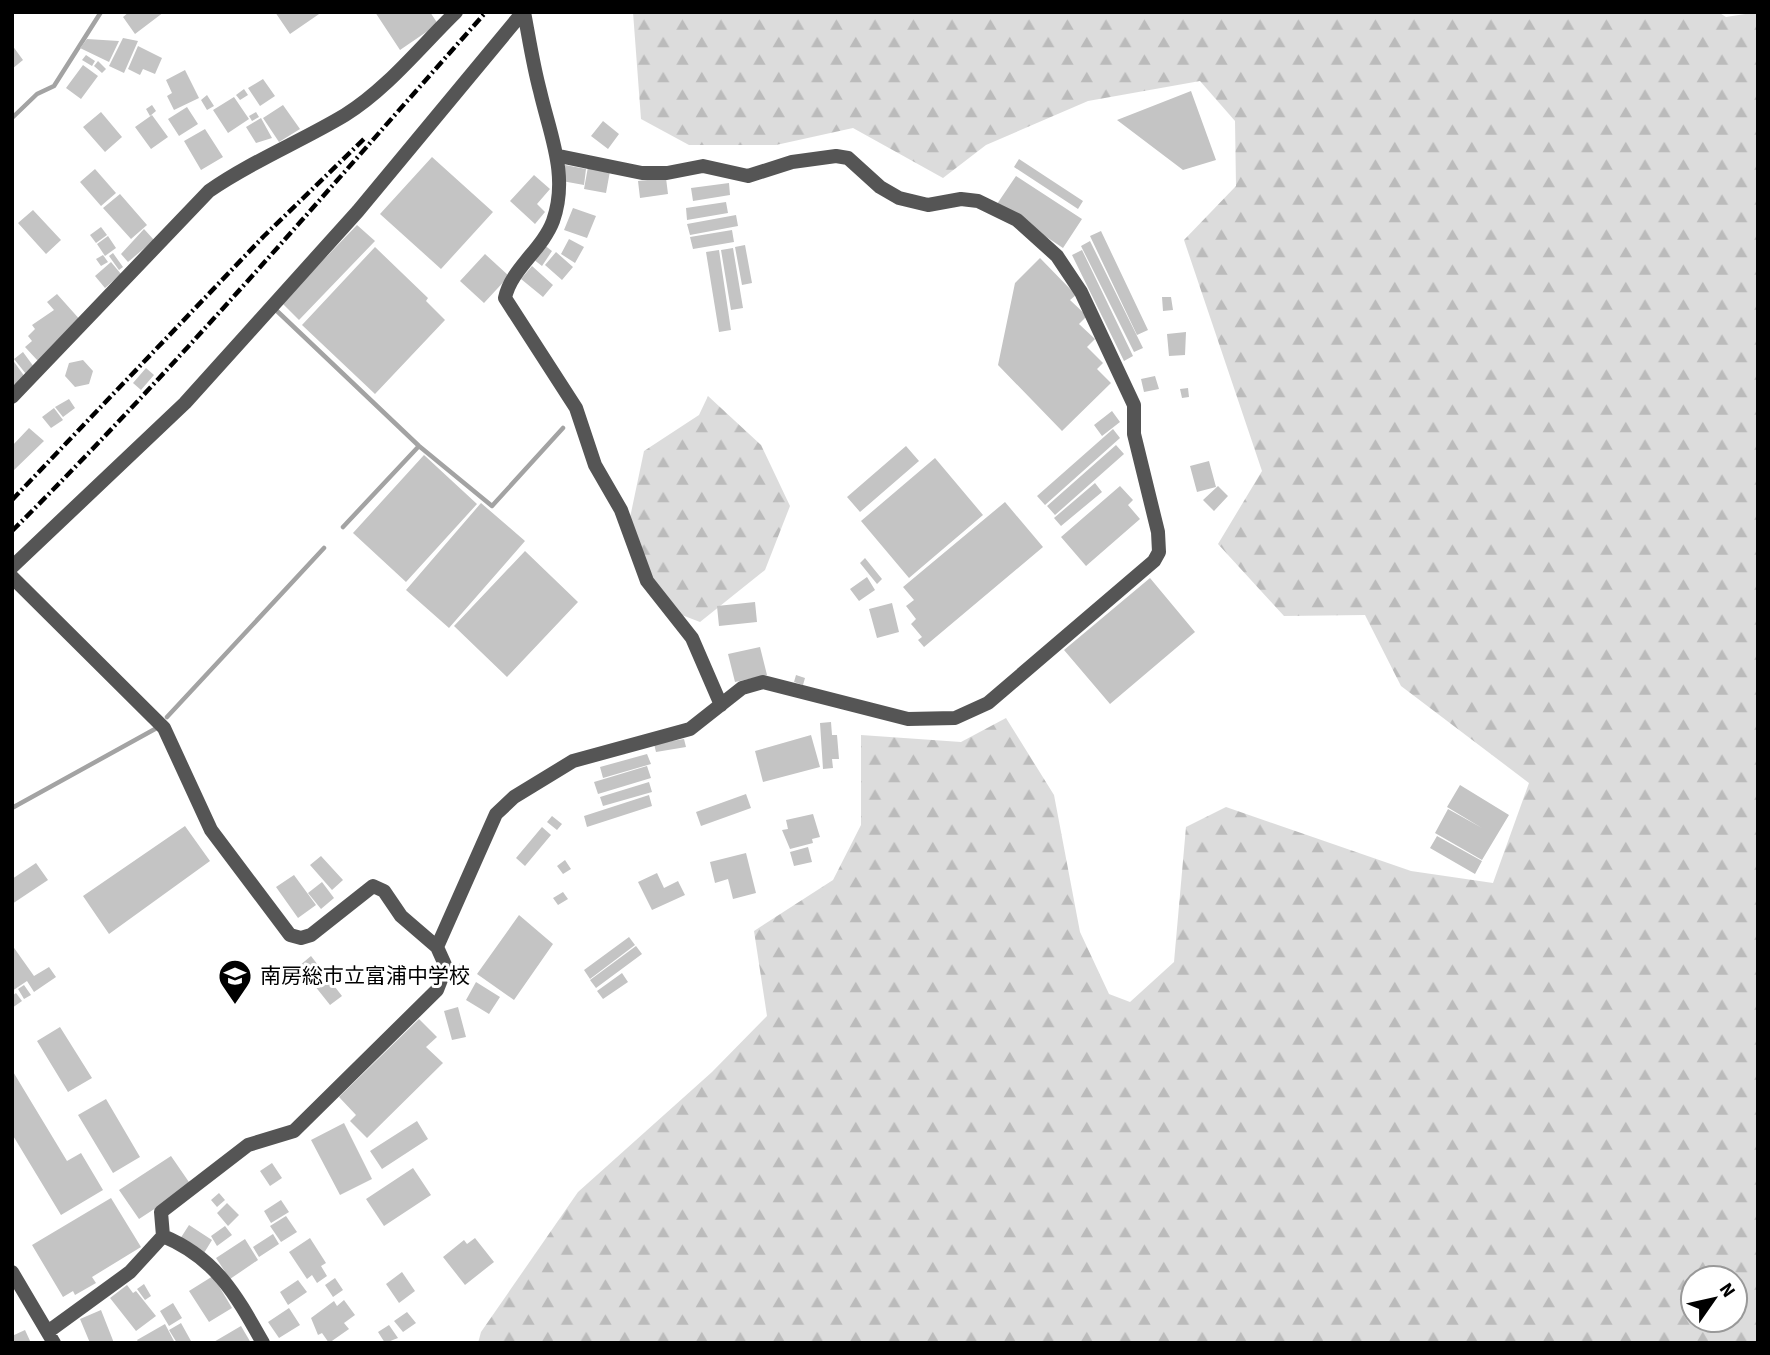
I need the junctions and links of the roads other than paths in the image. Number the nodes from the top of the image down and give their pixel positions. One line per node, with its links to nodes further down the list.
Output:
1 (456, 12): 4 (street)
2 (523, 12): 3 (street); 5 (street)
3 (559, 156): 7 (street); 7 (street)
4 (12, 397)
5 (12, 567)
6 (12, 577): 8 (street)
7 (721, 705): 8 (street)
8 (437, 947): 9 (street)
9 (163, 1236): 11 (street); 12 (street)
10 (12, 1272): 11 (street)
11 (51, 1337)
12 (263, 1343)

